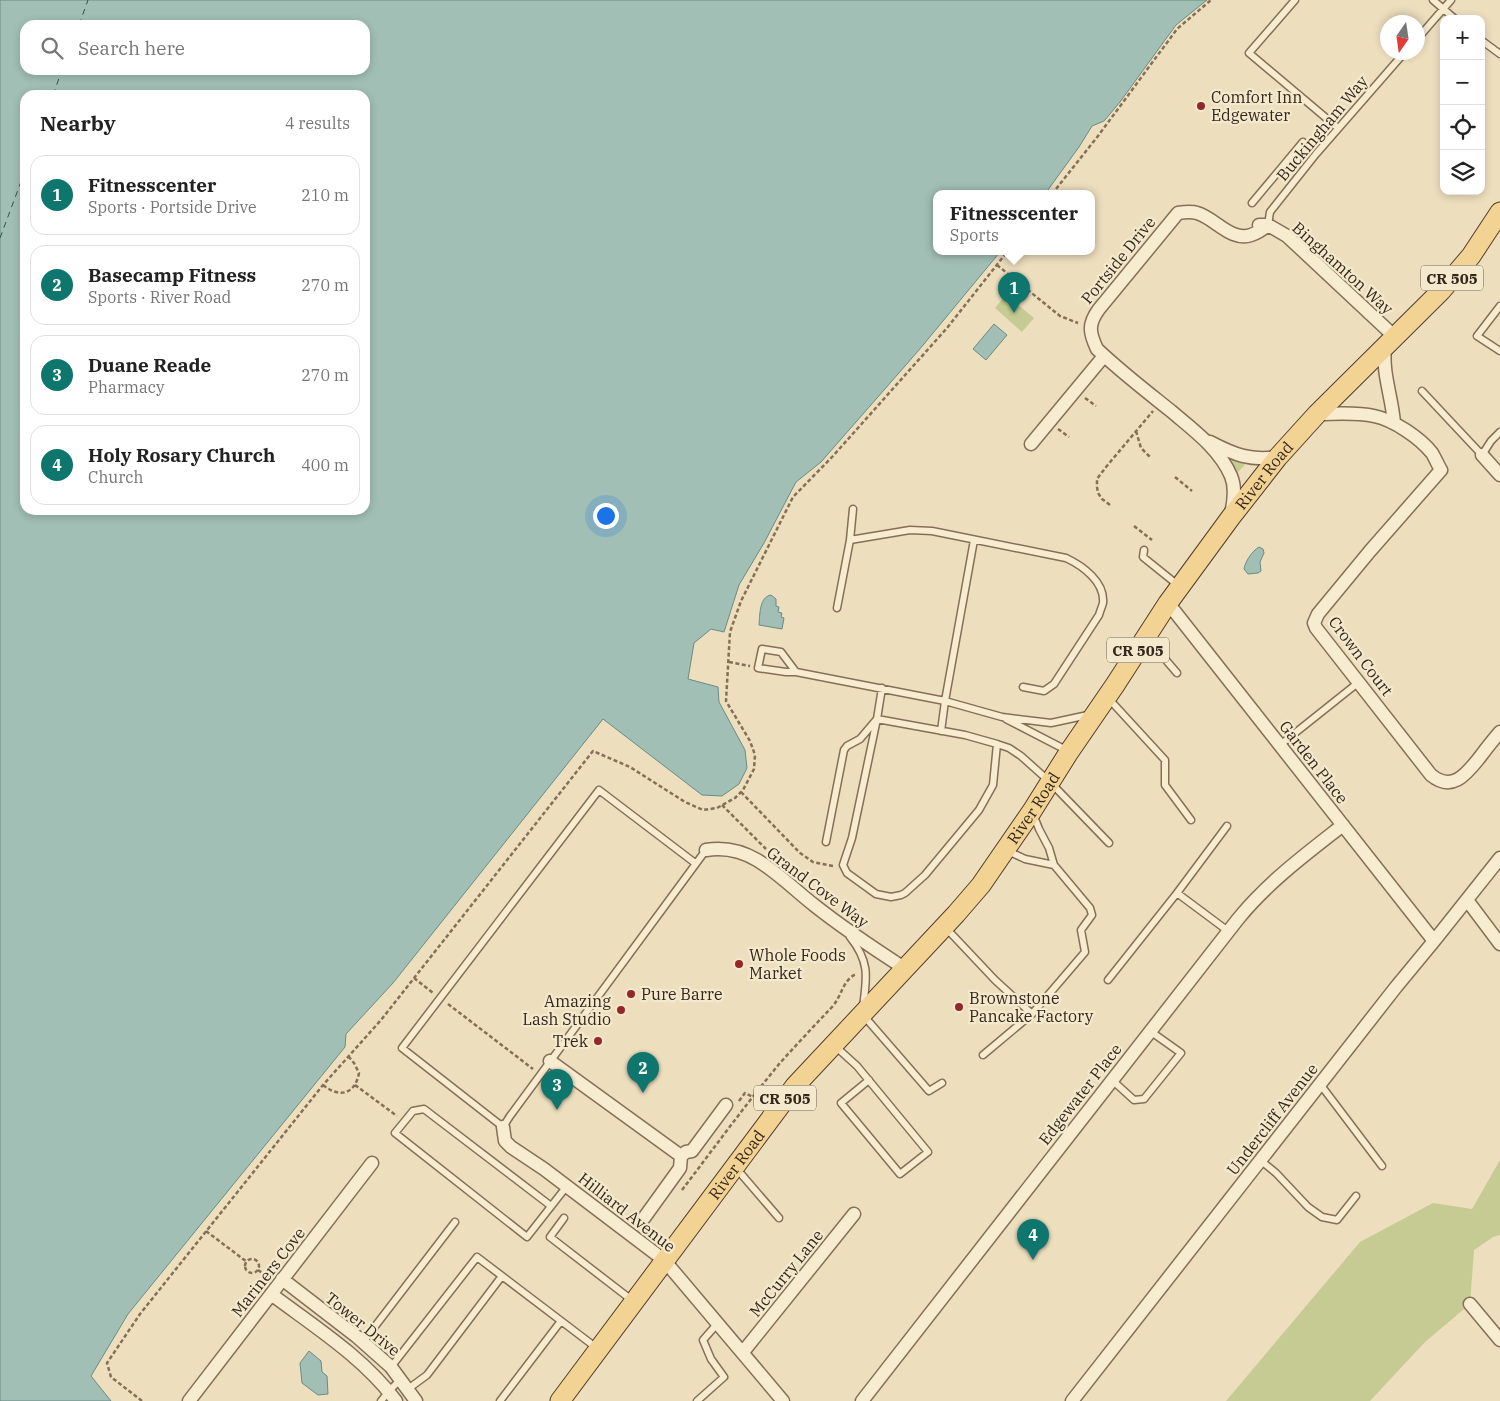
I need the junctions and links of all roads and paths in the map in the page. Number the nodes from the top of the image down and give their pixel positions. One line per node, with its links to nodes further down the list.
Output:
1 (1210, 0): 13 (path)
2 (1295, 0): 11 (lane)
3 (1433, 0): 5 (lane)
4 (1451, 0): 5 (lane)
5 (1443, 9): 6 (lane); 7 (lane)
6 (1450, 15)
7 (1425, 30)
8 (1485, 43): 9 (lane)
9 (1500, 54)
10 (1398, 60): 11 (lane, Buckingham Way)
11 (1338, 128): 17 (lane, Buckingham Way)
12 (1303, 142): 14 (lane)
13 (1055, 190)
14 (1252, 203)
15 (1500, 212): 21 (main road, River Road / CR 505)
16 (1178, 213): 17 (street, Binghamton Way); 20 (street, Portside Drive)
17 (1268, 225): 21 (street, Binghamton Way)
18 (997, 265): 20 (path)
19 (1500, 306): 22 (lane)
20 (1090, 327): 23 (street, Portside Drive)
21 (1390, 342): 26 (main road, River Road / CR 505); 27 (street)
22 (1500, 352)
23 (1104, 356): 25 (street, Portside Drive); 31 (street)
24 (1422, 391): 32 (lane)
25 (1160, 402): 28 (path); 30 (street, Portside Drive)
26 (1317, 414): 27 (street, Crown Court); 34 (main road, River Road / CR 505)
27 (1394, 423): 54 (street, Crown Court)
28 (1136, 431): 33 (path); 38 (path)
29 (1500, 432): 32 (lane)
30 (1203, 438): 34 (street, Portside Drive); 40 (street, Portside Drive)
31 (1032, 444)
32 (1482, 455): 35 (street)
33 (1150, 457)
34 (1278, 457): 40 (main road, River Road / CR 505)
35 (1500, 475)
36 (1175, 477): 37 (path)
37 (1192, 491)
38 (1110, 505)
39 (853, 509): 42 (lane)
40 (1231, 517): 46 (main road, River Road / CR 505)
41 (1134, 526): 44 (path)
42 (850, 540): 43 (lane); 48 (lane)
43 (974, 540): 55 (lane); 57 (lane)
44 (1152, 540)
45 (1144, 550): 46 (lane)
46 (1180, 587): 47 (main road, River Road / CR 505)
47 (1168, 603): 49 (main road, River Road / CR 505); 64 (street, Garden Place)
48 (837, 608)
49 (1146, 636): 53 (lane); 58 (main road, River Road / CR 505)
50 (729, 662): 51 (path)
51 (758, 668): 52 (lane); 52 (lane)
52 (796, 672): 56 (lane)
53 (1177, 673)
54 (1359, 682): 62 (street, Crown Court); 64 (lane)
55 (1022, 686)
56 (882, 688): 57 (lane); 60 (lane)
57 (945, 701): 59 (lane); 61 (lane)
58 (1102, 705): 59 (lane); 65 (main road, River Road / CR 505); 70 (lane)
59 (1002, 716): 65 (lane)
60 (877, 719): 61 (lane); 73 (lane); 80 (lane)
61 (941, 731): 63 (lane)
62 (1500, 732)
63 (998, 744): 66 (lane); 80 (lane)
64 (1280, 745): 71 (street, Garden Place)
65 (1069, 752): 66 (main road, River Road / CR 505)
66 (1050, 782): 69 (main road, River Road / CR 505); 74 (lane)
67 (741, 792): 80 (path)
68 (722, 805): 76 (path)
69 (1032, 811): 77 (main road, River Road / CR 505); 81 (lane)
70 (1191, 820)
71 (1344, 825): 86 (street, Edgewater Place); 87 (street, Garden Place)
72 (1227, 826): 82 (lane)
73 (826, 842)
74 (1109, 843)
75 (706, 850): 79 (lane); 85 (street, Grand Cove Way)
76 (768, 850)
77 (1005, 850): 81 (lane); 84 (main road, River Road / CR 505)
78 (1500, 858): 83 (street, Undercliff Avenue)
79 (694, 863): 93 (lane); 100 (lane)
80 (843, 865)
81 (1054, 865): 95 (lane)
82 (1177, 893): 86 (lane); 92 (lane)
83 (1467, 900): 87 (street, Undercliff Avenue); 88 (street)
84 (945, 926): 90 (main road, River Road / CR 505); 95 (lane)
85 (843, 928): 89 (lane); 90 (street, Grand Cove Way)
86 (1228, 931): 96 (street, Edgewater Place)
87 (1434, 941): 105 (street, Undercliff Avenue)
88 (1500, 944)
89 (865, 968): 94 (lane); 117 (path)
90 (904, 968): 94 (main road, River Road / CR 505)
91 (414, 978): 93 (path)
92 (1108, 980)
93 (440, 998): 101 (path); 110 (lane)
94 (862, 1014): 97 (main road, River Road / CR 505); 104 (lane)
95 (1032, 1014): 98 (lane)
96 (1150, 1031): 103 (street, Edgewater Place); 103 (lane)
97 (832, 1044): 102 (lane); 114 (main road, River Road / CR 505)
98 (983, 1055)
99 (349, 1057): 106 (path)
100 (550, 1061): 101 (lane); 111 (street)
101 (540, 1074): 110 (lane)
102 (869, 1080): 102 (lane)
103 (1112, 1080): 148 (street, Edgewater Place)
104 (942, 1083)
105 (1320, 1084): 112 (street, Undercliff Avenue); 115 (lane)
106 (355, 1085): 107 (path); 109 (path)
107 (323, 1086)
108 (726, 1104): 111 (street)
109 (404, 1122): 119 (lane); 119 (lane)
110 (503, 1127): 116 (street, Hilliard Avenue)
111 (681, 1156): 122 (street)
112 (1260, 1160): 118 (lane); 149 (street, Undercliff Avenue)
113 (372, 1163): 129 (street, Mariners Cove)
114 (734, 1166): 123 (lane); 126 (main road, River Road / CR 505)
115 (1382, 1166)
116 (567, 1186): 119 (lane); 126 (street, Hilliard Avenue)
117 (681, 1192)
118 (1356, 1196)
119 (550, 1206)
120 (854, 1214): 138 (street, McCurry Lane)
121 (564, 1218): 131 (lane)
122 (644, 1218)
123 (779, 1218)
124 (455, 1222): 136 (lane)
125 (206, 1231): 127 (path)
126 (664, 1260): 131 (main road, River Road / CR 505); 134 (street, Hilliard Avenue)
127 (247, 1262): 127 (path)
128 (502, 1276): 133 (lane); 139 (lane); 140 (lane)
129 (282, 1279): 130 (street, Mariners Cove); 136 (street, Tower Drive)
130 (271, 1294): 141 (street, Tower Drive); 142 (street, Mariners Cove)
131 (634, 1301): 137 (main road, River Road / CR 505)
132 (1470, 1304): 135 (street)
133 (561, 1321): 137 (lane); 144 (lane)
134 (718, 1324): 138 (street, Hilliard Avenue); 146 (lane)
135 (1500, 1340)
136 (363, 1342): 139 (street, Tower Drive)
137 (598, 1350): 145 (main road, River Road / CR 505)
138 (743, 1352): 147 (street, Hilliard Avenue)
139 (391, 1367): 140 (street, Tower Drive)
140 (404, 1384): 141 (lane); 143 (street, Tower Drive)
141 (389, 1398)
142 (189, 1401)
143 (416, 1401)
144 (500, 1401)
145 (560, 1401)
146 (697, 1401)
147 (783, 1401)
148 (862, 1401)
149 (1072, 1401)

